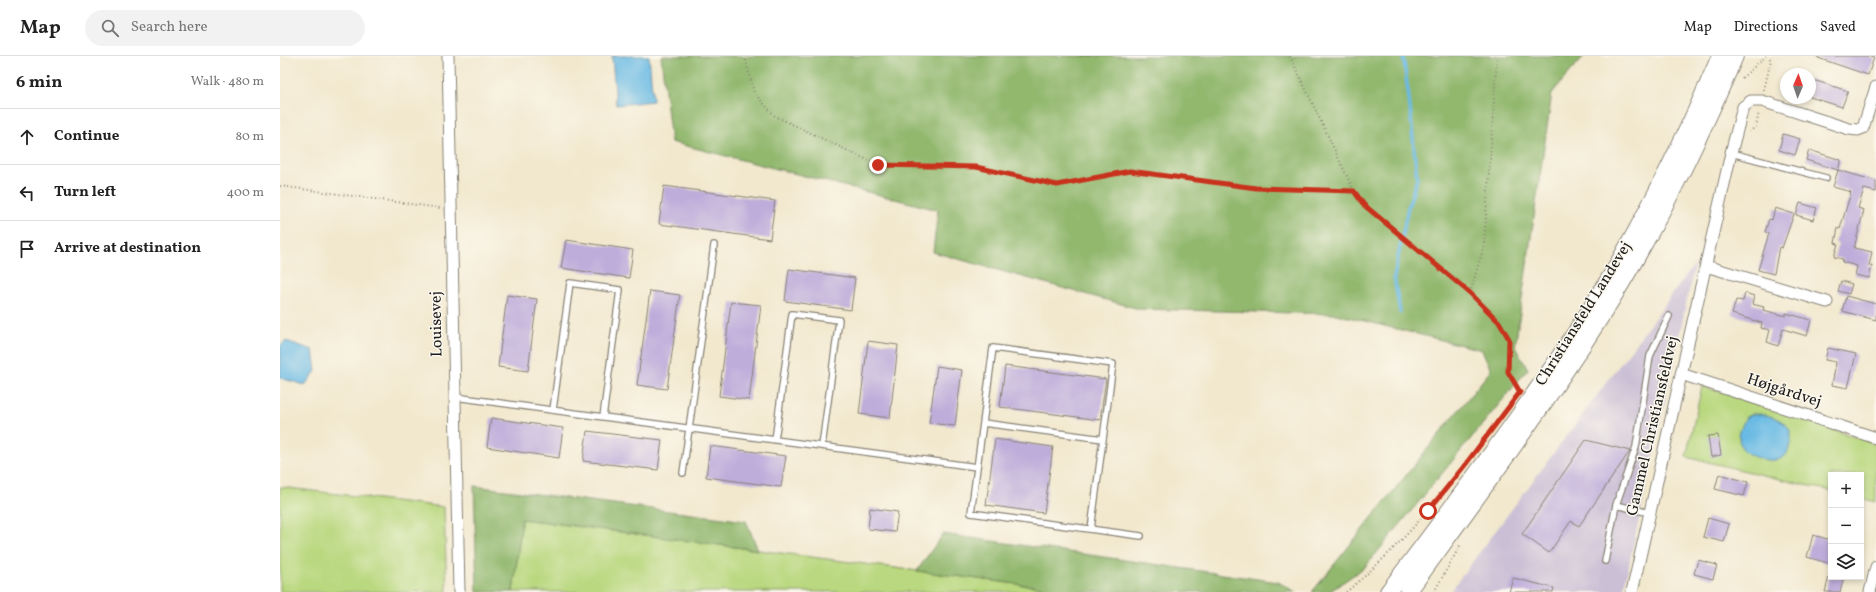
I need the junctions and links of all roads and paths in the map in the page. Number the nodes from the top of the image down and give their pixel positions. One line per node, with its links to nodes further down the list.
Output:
1 (448, 56): 13 (street, Louisevej)
2 (746, 56): 12 (path)
3 (1290, 56): 12 (path)
4 (1497, 56): 16 (path)
5 (1720, 56): 41 (main road, Christiansfeld Landevej)
6 (1735, 56): 42 (main road, Christiansfeld Landevej)
7 (1876, 87): 8 (street, Gammel Christiansfeldvej)
8 (1874, 99): 9 (street, Gammel Christiansfeldvej)
9 (1731, 153): 10 (lane); 15 (street, Gammel Christiansfeldvej)
10 (1826, 178)
11 (280, 186): 13 (path)
12 (1354, 191): 16 (path)
13 (451, 209): 20 (street, Louisevej)
14 (714, 244): 25 (lane)
15 (1706, 266): 17 (street); 19 (street, Gammel Christiansfeldvej)
16 (1470, 293): 21 (path)
17 (1827, 302)
18 (1669, 316): 33 (lane)
19 (1681, 374): 26 (street, Højgårdvej); 34 (street, Gammel Christiansfeldvej)
20 (455, 397): 22 (lane); 39 (street, Louisevej)
21 (1516, 398)
22 (553, 410): 23 (lane); 23 (lane)
23 (603, 417): 25 (lane)
24 (983, 423): 27 (lane); 27 (lane); 30 (lane)
25 (689, 428): 28 (lane); 31 (lane)
26 (1876, 438)
27 (1103, 439): 35 (lane)
28 (775, 440): 29 (lane); 29 (lane)
29 (822, 446): 30 (lane)
30 (977, 467): 35 (lane)
31 (683, 473)
32 (1451, 482): 40 (path)
33 (1616, 505): 34 (lane); 37 (lane)
34 (1650, 513): 43 (street, Gammel Christiansfeldvej)
35 (1091, 529): 36 (lane)
36 (1141, 536)
37 (1605, 561)
38 (1876, 567): 44 (street)
39 (459, 592)
40 (1346, 592)
41 (1388, 592)
42 (1408, 592)
43 (1632, 592)
44 (1870, 592)

